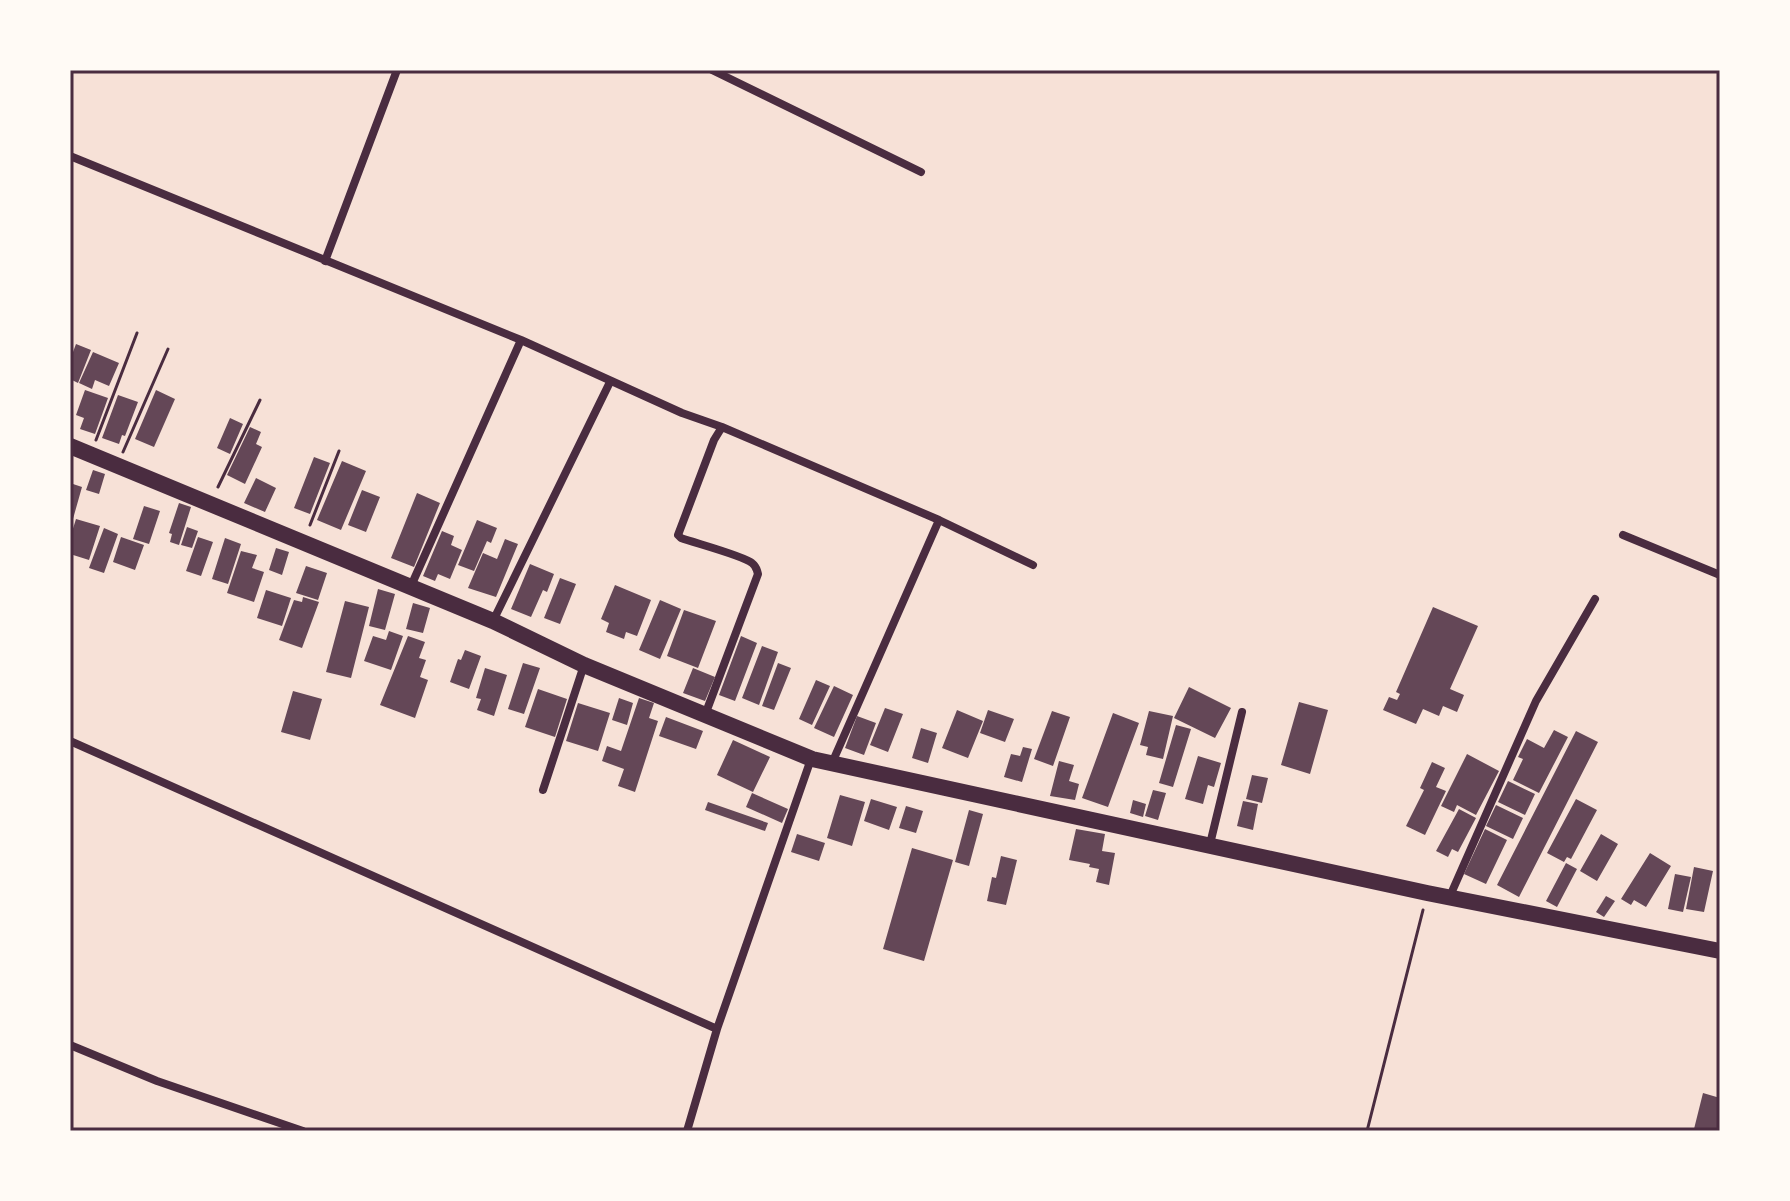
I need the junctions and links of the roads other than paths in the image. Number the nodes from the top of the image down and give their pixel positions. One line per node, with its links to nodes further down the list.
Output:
1 (397, 70): 5 (street)
2 (712, 70): 4 (street)
3 (70, 156): 5 (street)
4 (921, 172)
5 (325, 261): 6 (street)
6 (521, 340): 7 (street); 14 (street)
7 (610, 382): 8 (street); 16 (street)
8 (722, 427): 10 (street); 19 (street)
9 (70, 446): 14 (main road)
10 (939, 520): 12 (street); 22 (street)
11 (1623, 535): 13 (street)
12 (1033, 565)
13 (1720, 575)
14 (410, 587): 16 (main road)
15 (1595, 599): 25 (street)
16 (493, 621): 17 (main road)
17 (584, 665): 19 (main road); 23 (street)
18 (1242, 712): 24 (street)
19 (705, 715): 21 (main road)
20 (70, 741): 27 (street)
21 (812, 759): 22 (main road); 27 (street)
22 (832, 763): 24 (main road)
23 (543, 790)
24 (1210, 844): 25 (main road)
25 (1450, 896): 26 (main road)
26 (1720, 951)
27 (717, 1029): 30 (street)
28 (70, 1045): 29 (street)
29 (303, 1131)
30 (687, 1131)

